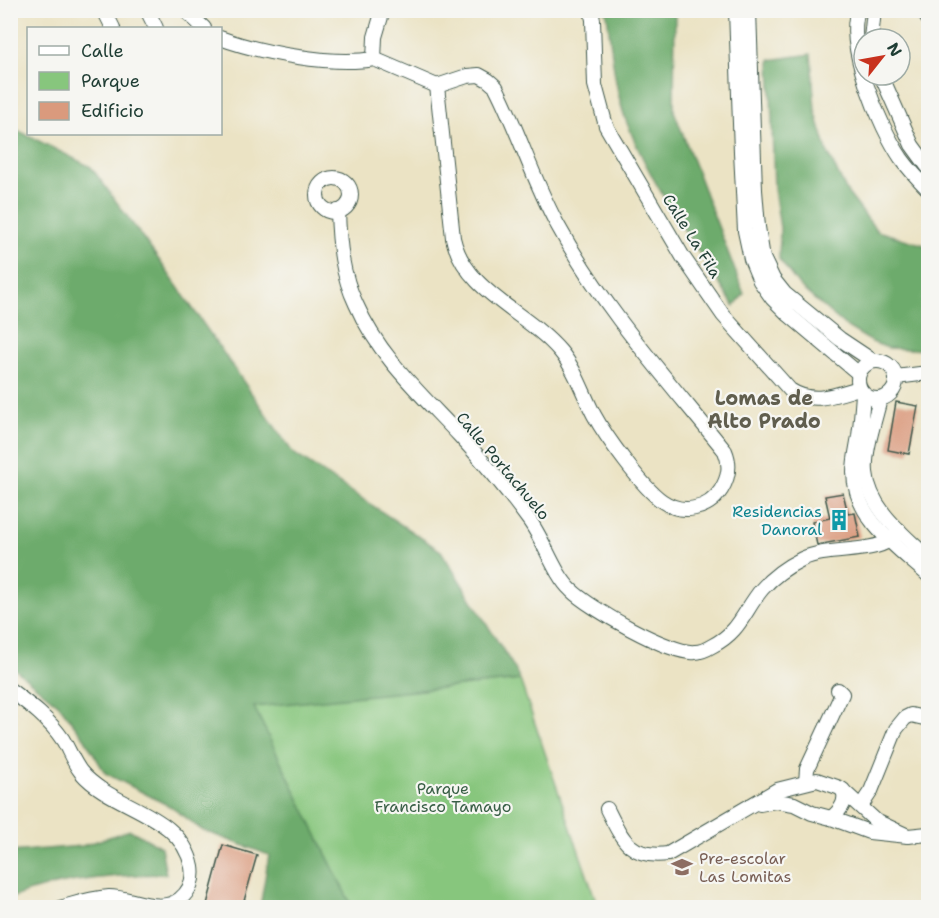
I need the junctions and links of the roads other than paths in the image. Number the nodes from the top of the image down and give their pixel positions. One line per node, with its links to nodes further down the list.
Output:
1 (104, 10): 12 (street)
2 (147, 10): 13 (street)
3 (185, 10): 14 (street)
4 (383, 10): 17 (street)
5 (591, 10): 27 (street, Calle La Fila)
6 (736, 10): 24 (street)
7 (749, 10): 23 (street)
8 (858, 10): 21 (street)
9 (874, 10): 15 (street)
10 (923, 10): 11 (street)
11 (928, 19)
12 (112, 27)
13 (156, 27)
14 (203, 27)
15 (872, 27)
16 (222, 39): 17 (street)
17 (374, 59): 18 (street)
18 (437, 86): 18 (street)
19 (886, 87): 20 (street)
20 (928, 167)
21 (928, 189)
22 (338, 211): 29 (street, Calle Portachuelo)
23 (873, 361): 24 (street); 26 (street)
24 (858, 373): 27 (street)
25 (928, 373): 26 (street)
26 (896, 377): 28 (street)
27 (861, 391): 28 (street); 29 (street)
28 (880, 399): 29 (street)
29 (895, 535): 30 (street); 31 (street)
30 (928, 558)
31 (928, 575)
32 (10, 690): 44 (street)
33 (838, 690): 35 (street)
34 (928, 719): 39 (street)
35 (806, 782): 36 (street); 37 (street); 38 (street)
36 (843, 790): 39 (street); 41 (street)
37 (794, 804): 38 (street); 41 (street)
38 (751, 805): 40 (street)
39 (861, 806): 43 (street)
40 (607, 809)
41 (831, 818): 43 (street)
42 (928, 834): 43 (street)
43 (908, 836)
44 (60, 908)

